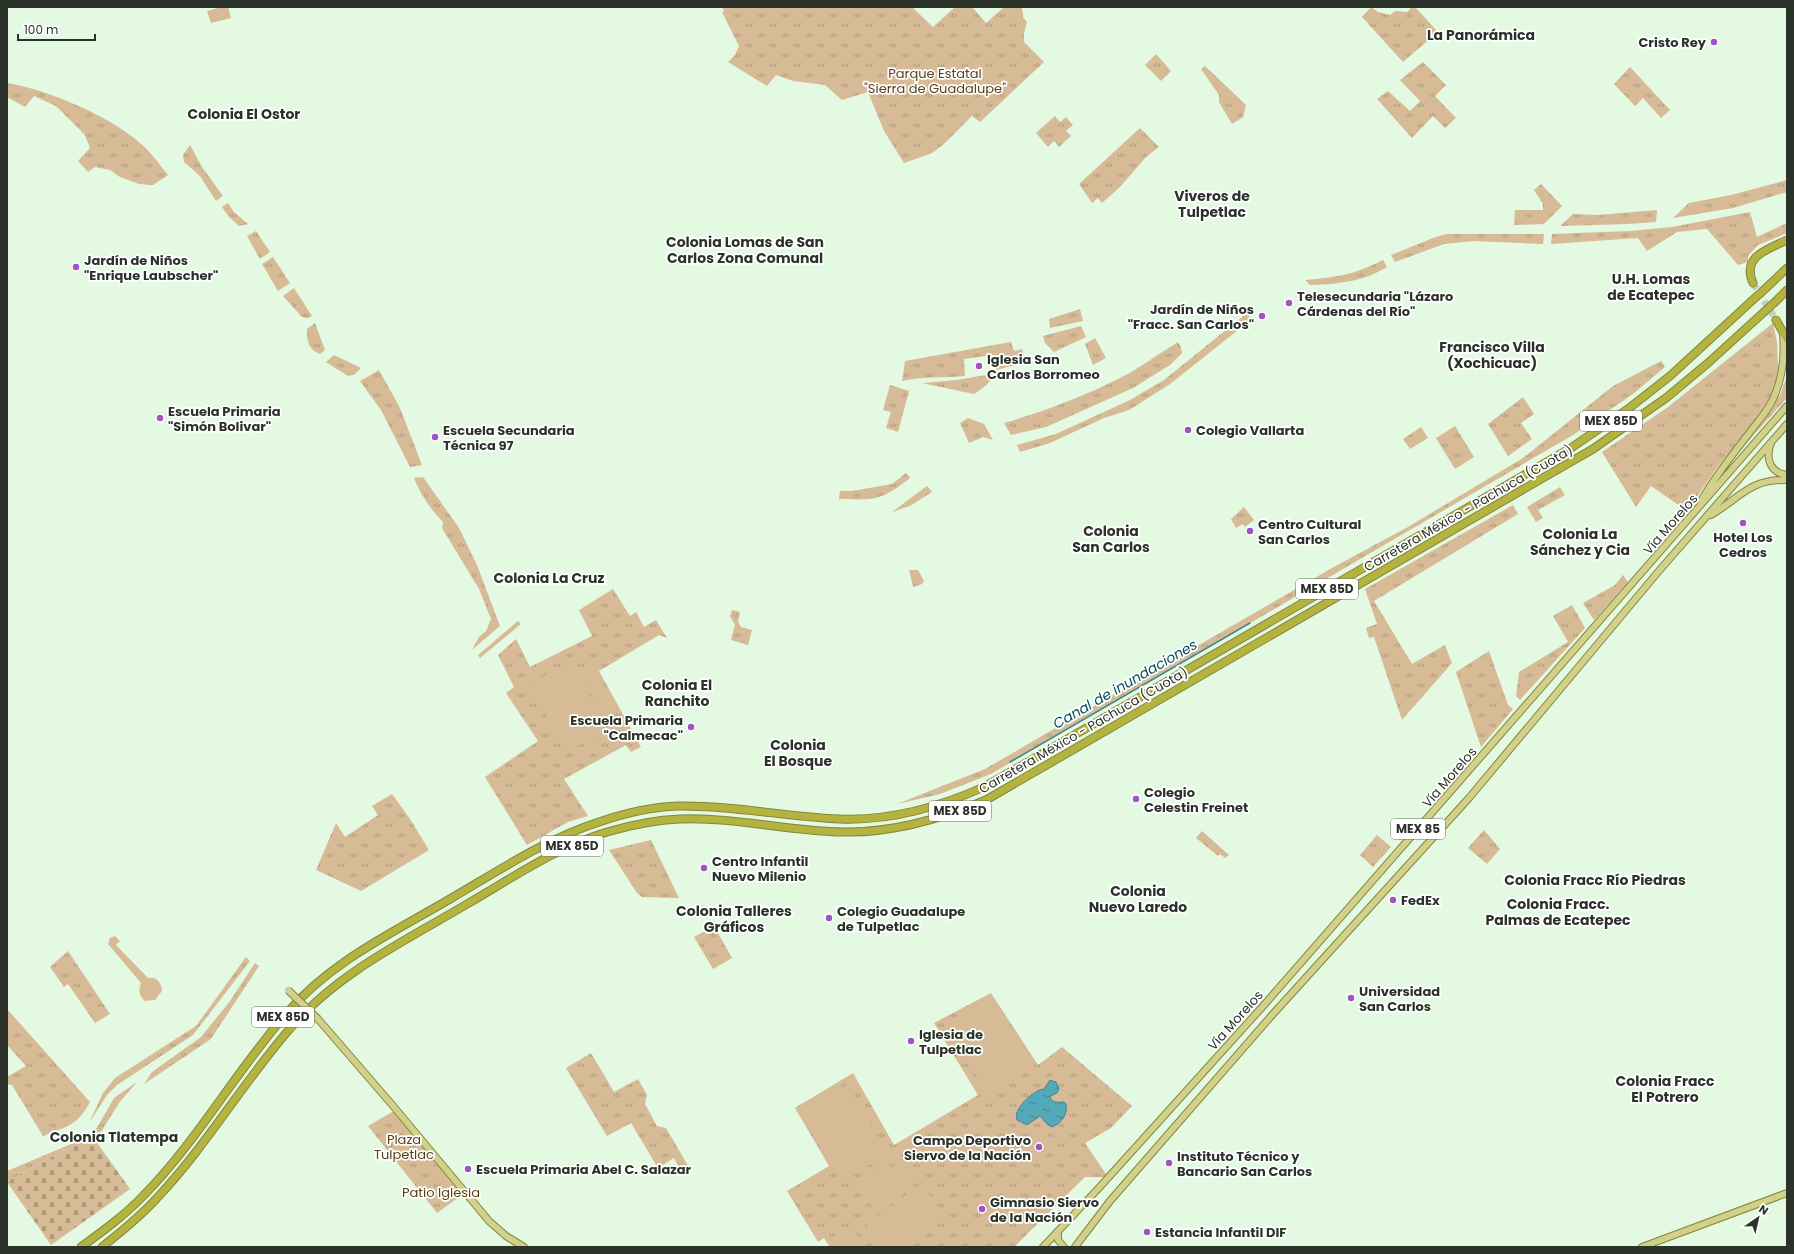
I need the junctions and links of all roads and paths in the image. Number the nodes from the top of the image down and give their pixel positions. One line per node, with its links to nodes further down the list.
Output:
1 (1787, 240): 3 (highway)
2 (1787, 268): 18 (highway, Carretera México - Pachuca (Cuota) / MEX 85D, bridge)
3 (1753, 282)
4 (1787, 290): 19 (highway, Carretera México - Pachuca (Cuota) / MEX 85D, bridge)
5 (1776, 320): 6 (highway)
6 (1783, 332): 7 (highway); 13 (main road)
7 (1787, 339)
8 (1787, 406): 13 (main road, Vía Morelos / MEX 85)
9 (1787, 424): 10 (main road, Vía Morelos / MEX 85)
10 (1774, 439): 11 (main road); 14 (main road, Vía Morelos / MEX 85)
11 (1787, 475)
12 (1787, 480): 14 (main road)
13 (1697, 511): 17 (main road, Vía Morelos / MEX 85)
14 (1706, 518): 23 (main road, Vía Morelos / MEX 85)
15 (288, 990): 20 (main road, bridge)
16 (1787, 1192): 24 (main road)
17 (1058, 1233): 21 (main road, Vía Morelos / MEX 85); 22 (main road)
18 (81, 1247)
19 (102, 1247)
20 (524, 1247)
21 (1043, 1247)
22 (1064, 1247)
23 (1075, 1247)
24 (1642, 1247)

